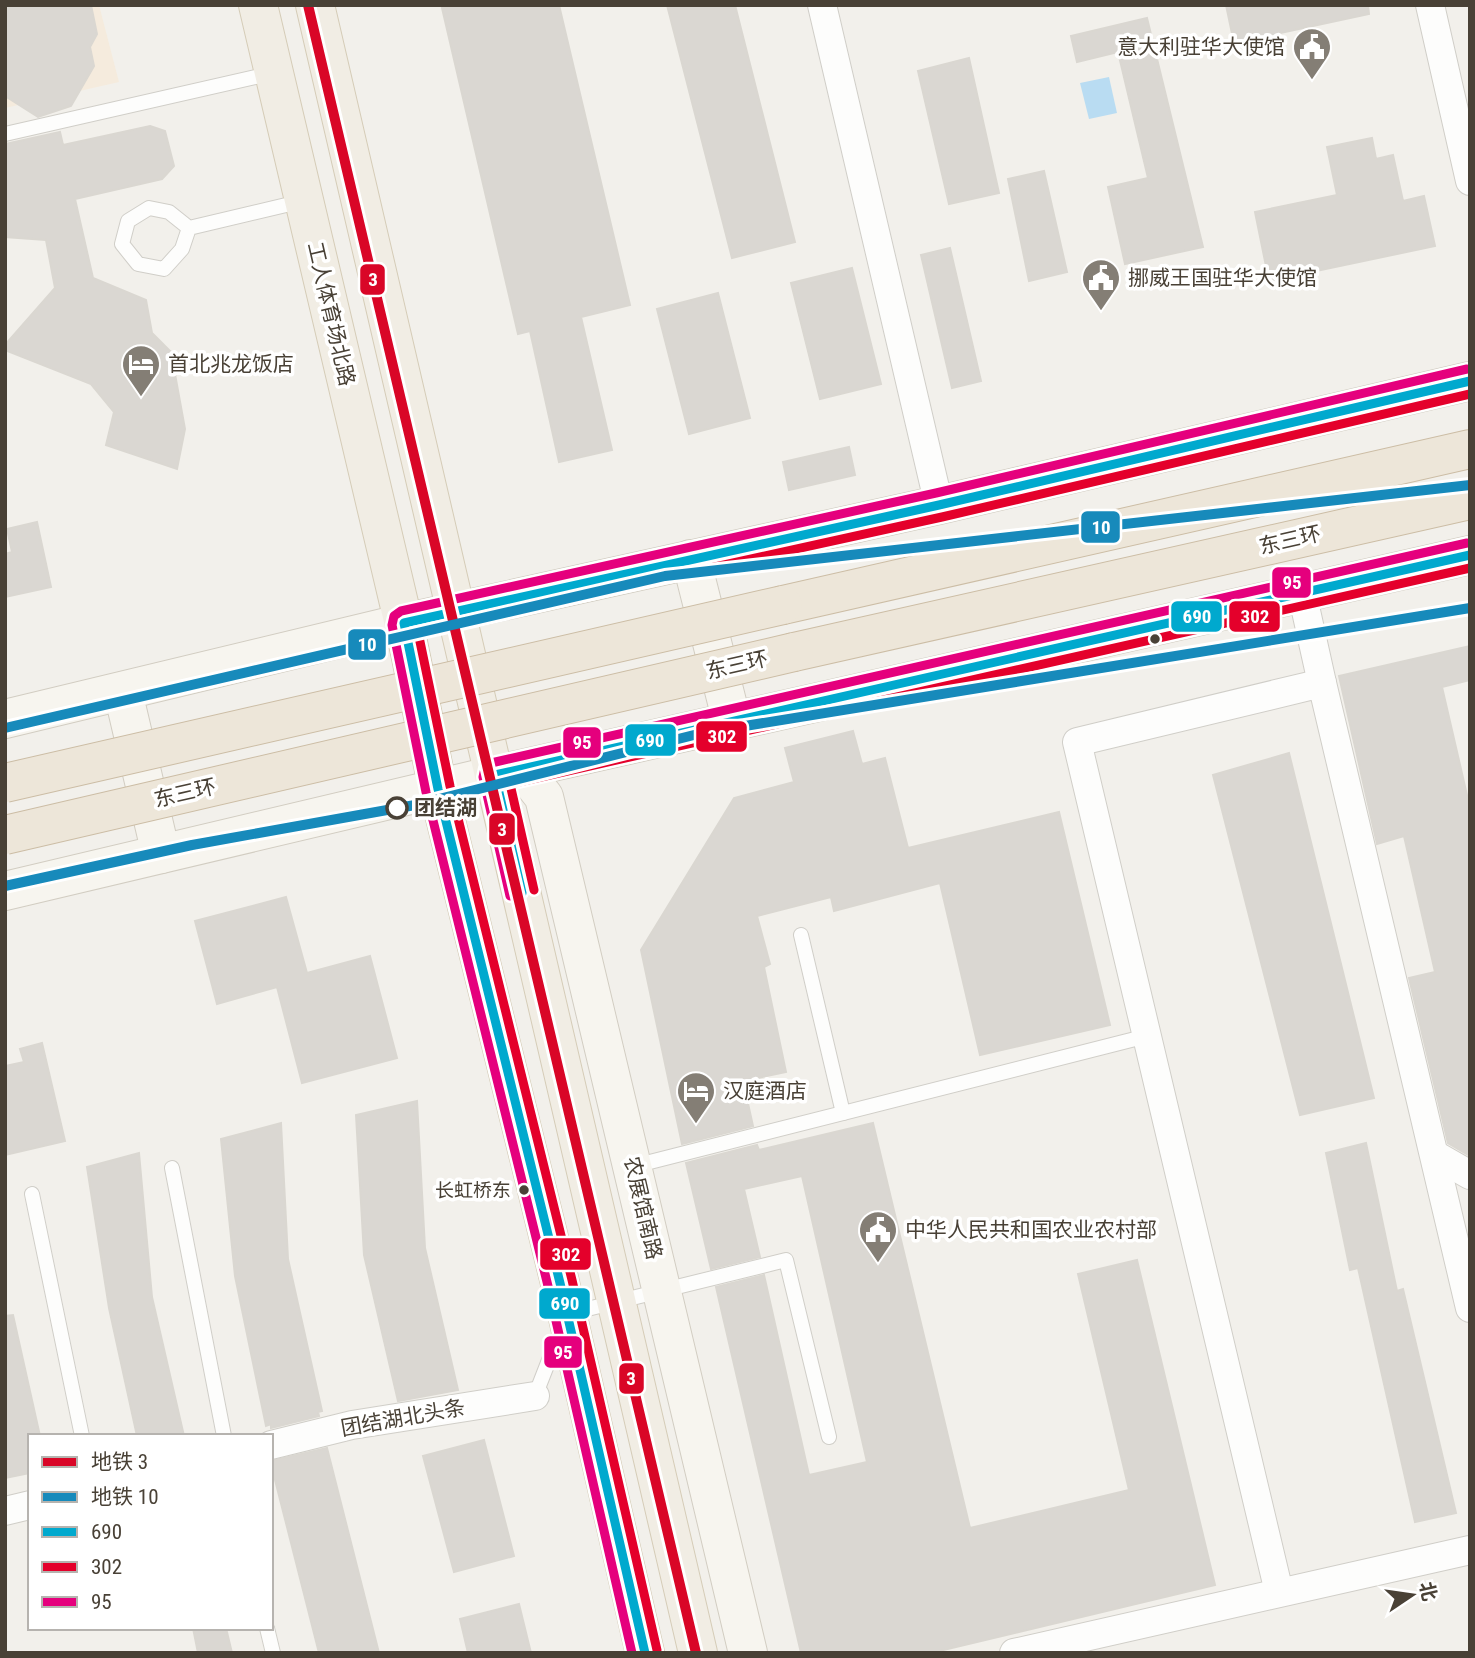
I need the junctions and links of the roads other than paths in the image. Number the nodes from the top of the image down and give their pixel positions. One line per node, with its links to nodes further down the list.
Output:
1 (258, 5): 5 (main road, 工人体育场北路)
2 (315, 5): 17 (main road)
3 (821, 5): 13 (street)
4 (1430, 5): 7 (street)
5 (275, 73): 6 (lane); 8 (main road, 工人体育场北路)
6 (5, 134)
7 (1470, 181)
8 (304, 200): 9 (lane); 18 (main road, 工人体育场北路)
9 (190, 228): 9 (lane)
10 (1470, 381): 13 (street)
11 (1470, 449): 24 (highway, bridge)
12 (1470, 500): 26 (highway, 东三环, bridge)
13 (939, 505): 15 (street)
14 (1470, 555): 16 (street)
15 (691, 559): 17 (street); 22 (street)
16 (1302, 593): 19 (street); 22 (street)
17 (457, 611): 18 (street); 23 (main road)
18 (404, 623): 20 (street); 25 (main road, 工人体育场北路)
19 (1322, 683): 30 (street); 32 (street)
20 (123, 692): 21 (street); 27 (street)
21 (5, 719)
22 (732, 722): 23 (street)
23 (509, 772): 25 (street); 33 (street, 农展馆南路); 38 (main road)
24 (5, 783)
25 (438, 789): 27 (street); 40 (main road)
26 (5, 835)
27 (161, 854): 28 (street)
28 (5, 891)
29 (801, 935): 31 (lane)
30 (1147, 1036): 31 (lane); 49 (street)
31 (844, 1113): 33 (lane)
32 (1434, 1155): 35 (street); 39 (street)
33 (633, 1167): 37 (street, 农展馆南路)
34 (172, 1168): 43 (lane)
35 (1470, 1175)
36 (32, 1194): 42 (lane)
37 (662, 1291): 38 (lane); 44 (lane); 54 (street, 农展馆南路)
38 (617, 1302): 40 (lane); 53 (main road)
39 (1470, 1308)
40 (567, 1314): 41 (lane); 52 (main road)
41 (536, 1396): 45 (street, 团结湖北头条)
42 (82, 1434)
43 (224, 1434)
44 (829, 1437)
45 (273, 1445)
46 (28, 1505): 47 (street)
47 (5, 1511)
48 (1470, 1550): 49 (street)
49 (1279, 1592): 55 (street)
50 (267, 1630): 51 (lane)
51 (273, 1653)
52 (645, 1653)
53 (698, 1653)
54 (748, 1653)
55 (1014, 1653)

